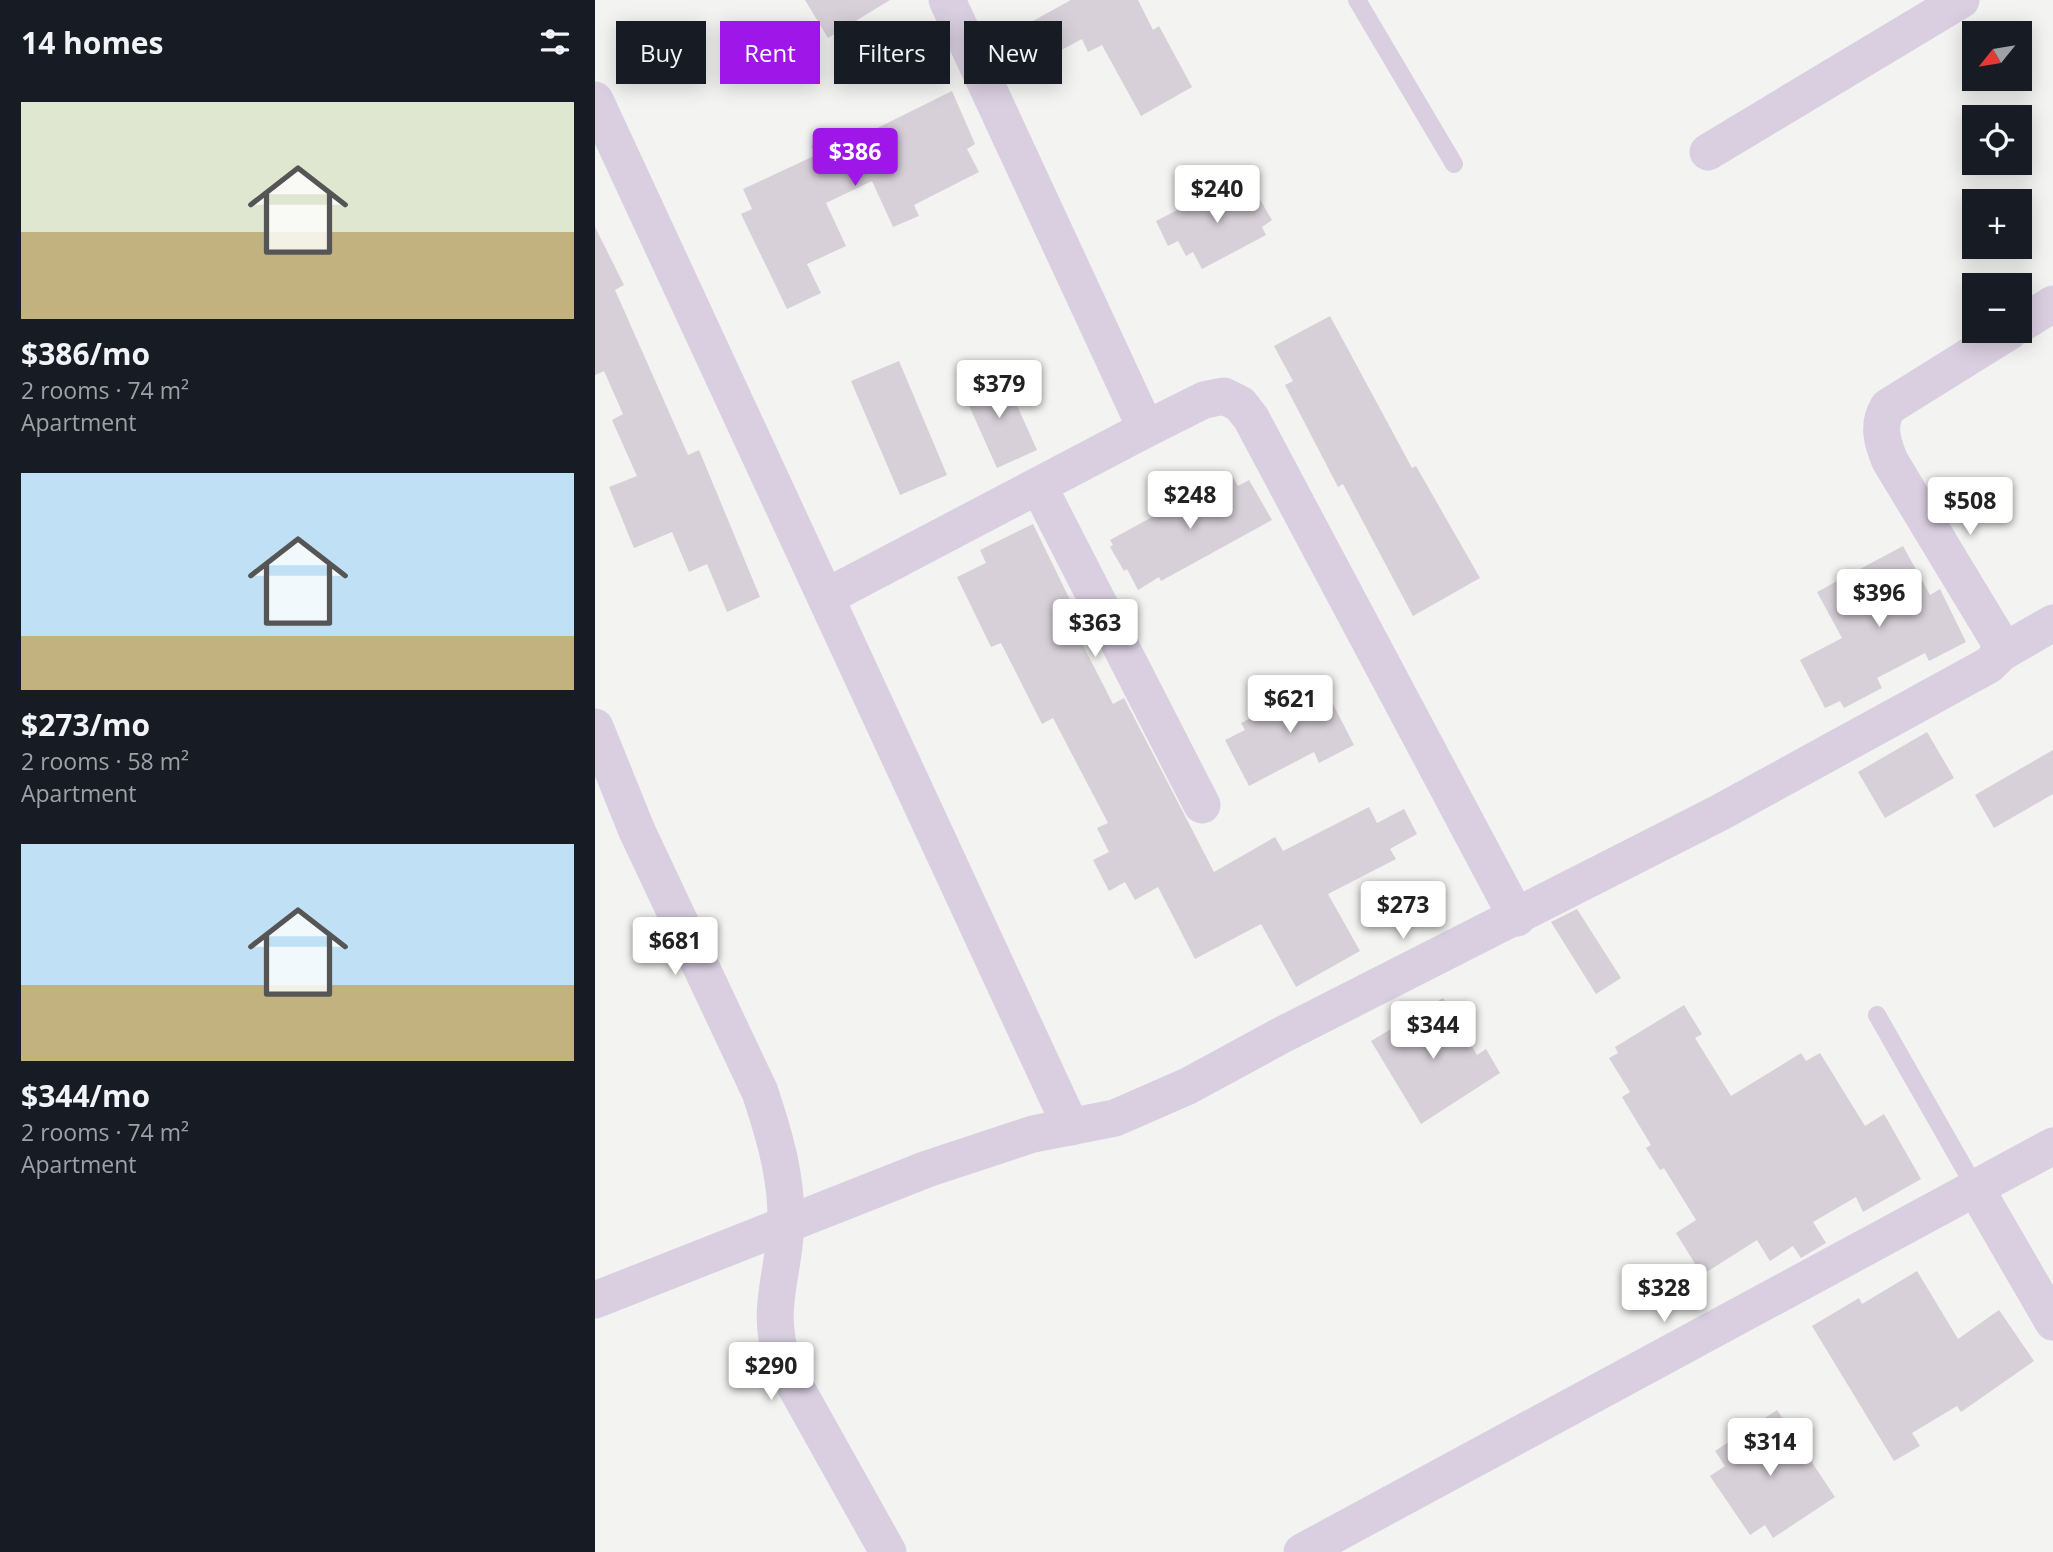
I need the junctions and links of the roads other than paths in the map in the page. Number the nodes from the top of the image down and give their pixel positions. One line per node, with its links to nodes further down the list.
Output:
1 (947, 0): 10 (street)
2 (1357, 0): 6 (lane)
3 (1961, 0): 5 (street)
4 (595, 100): 12 (street)
5 (1708, 152)
6 (1454, 164)
7 (2053, 304): 8 (street)
8 (2032, 317)
9 (1991, 343): 14 (street)
10 (1146, 429): 11 (street); 17 (street)
11 (1039, 487): 12 (street); 16 (street)
12 (826, 597): 19 (street)
13 (2053, 623): 14 (street)
14 (2001, 653): 17 (street)
15 (595, 727): 22 (street)
16 (1202, 805)
17 (1517, 918): 19 (street)
18 (1877, 1015): 21 (lane)
19 (1071, 1128): 22 (street)
20 (2053, 1146): 21 (street)
21 (1976, 1189): 24 (street); 26 (street)
22 (786, 1224): 23 (street); 25 (street)
23 (595, 1300)
24 (2053, 1322)
25 (888, 1552)
26 (1303, 1552)

